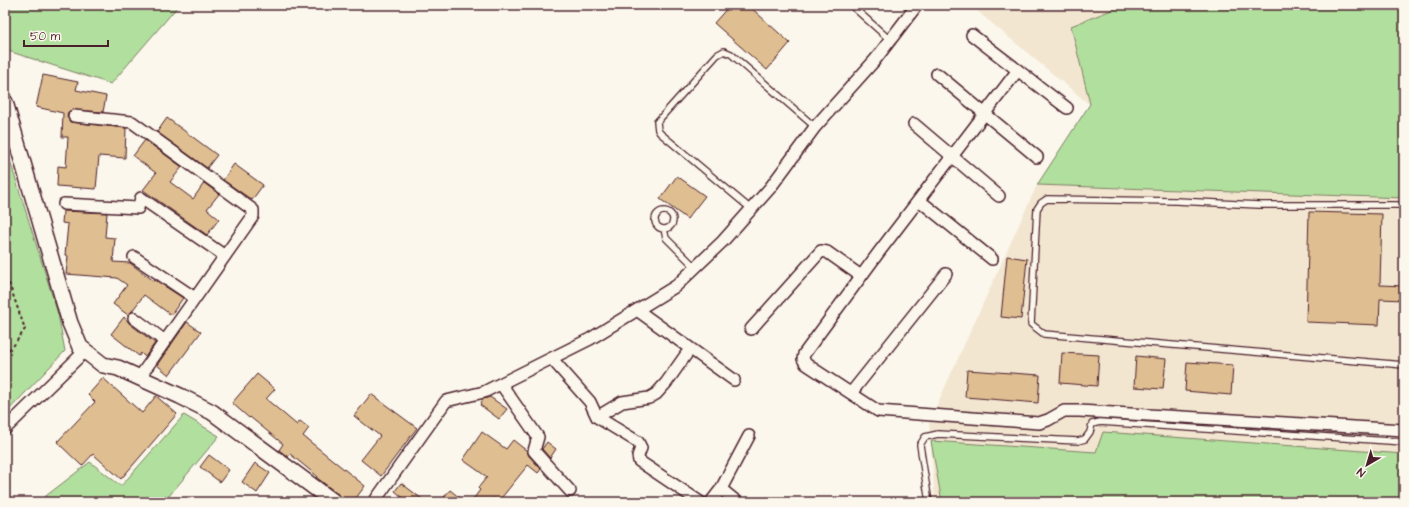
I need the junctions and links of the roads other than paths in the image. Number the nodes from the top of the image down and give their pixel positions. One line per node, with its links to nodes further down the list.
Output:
1 (917, 5): 4 (street)
2 (852, 6): 4 (lane)
3 (972, 35): 5 (street)
4 (890, 40): 12 (street)
5 (1018, 70): 8 (street); 9 (street)
6 (937, 74): 9 (street)
7 (5, 102): 33 (street)
8 (1067, 108)
9 (984, 114): 13 (street); 14 (street)
10 (74, 116): 21 (street)
11 (914, 124): 13 (street)
12 (815, 127): 19 (street); 19 (lane)
13 (952, 156): 15 (street); 16 (street)
14 (1037, 157)
15 (999, 196)
16 (919, 200): 23 (street); 26 (street)
17 (64, 204): 21 (street)
18 (1404, 205): 35 (lane)
19 (751, 209): 24 (street)
20 (664, 229): 24 (lane)
21 (225, 256): 27 (street)
22 (134, 257): 27 (street)
23 (992, 259)
24 (695, 267): 28 (street)
25 (946, 274): 39 (street)
26 (861, 276): 30 (street); 39 (street)
27 (195, 298): 31 (street)
28 (637, 310): 32 (street); 34 (street)
29 (134, 318): 31 (street)
30 (751, 329)
31 (165, 341): 36 (street)
32 (690, 349): 37 (street); 40 (street)
33 (85, 351): 36 (street); 41 (street)
34 (552, 358): 38 (street); 40 (street)
35 (1404, 365)
36 (139, 378): 47 (street)
37 (734, 380)
38 (501, 384): 46 (street); 48 (street)
39 (851, 393): 42 (street)
40 (597, 417): 49 (street)
41 (5, 429)
42 (1404, 430)
43 (749, 436): 45 (street)
44 (1404, 442): 52 (lane)
45 (721, 489): 50 (street); 51 (street)
46 (570, 491)
47 (334, 502)
48 (374, 502)
49 (700, 502)
50 (711, 502)
51 (737, 502)
52 (929, 502)

